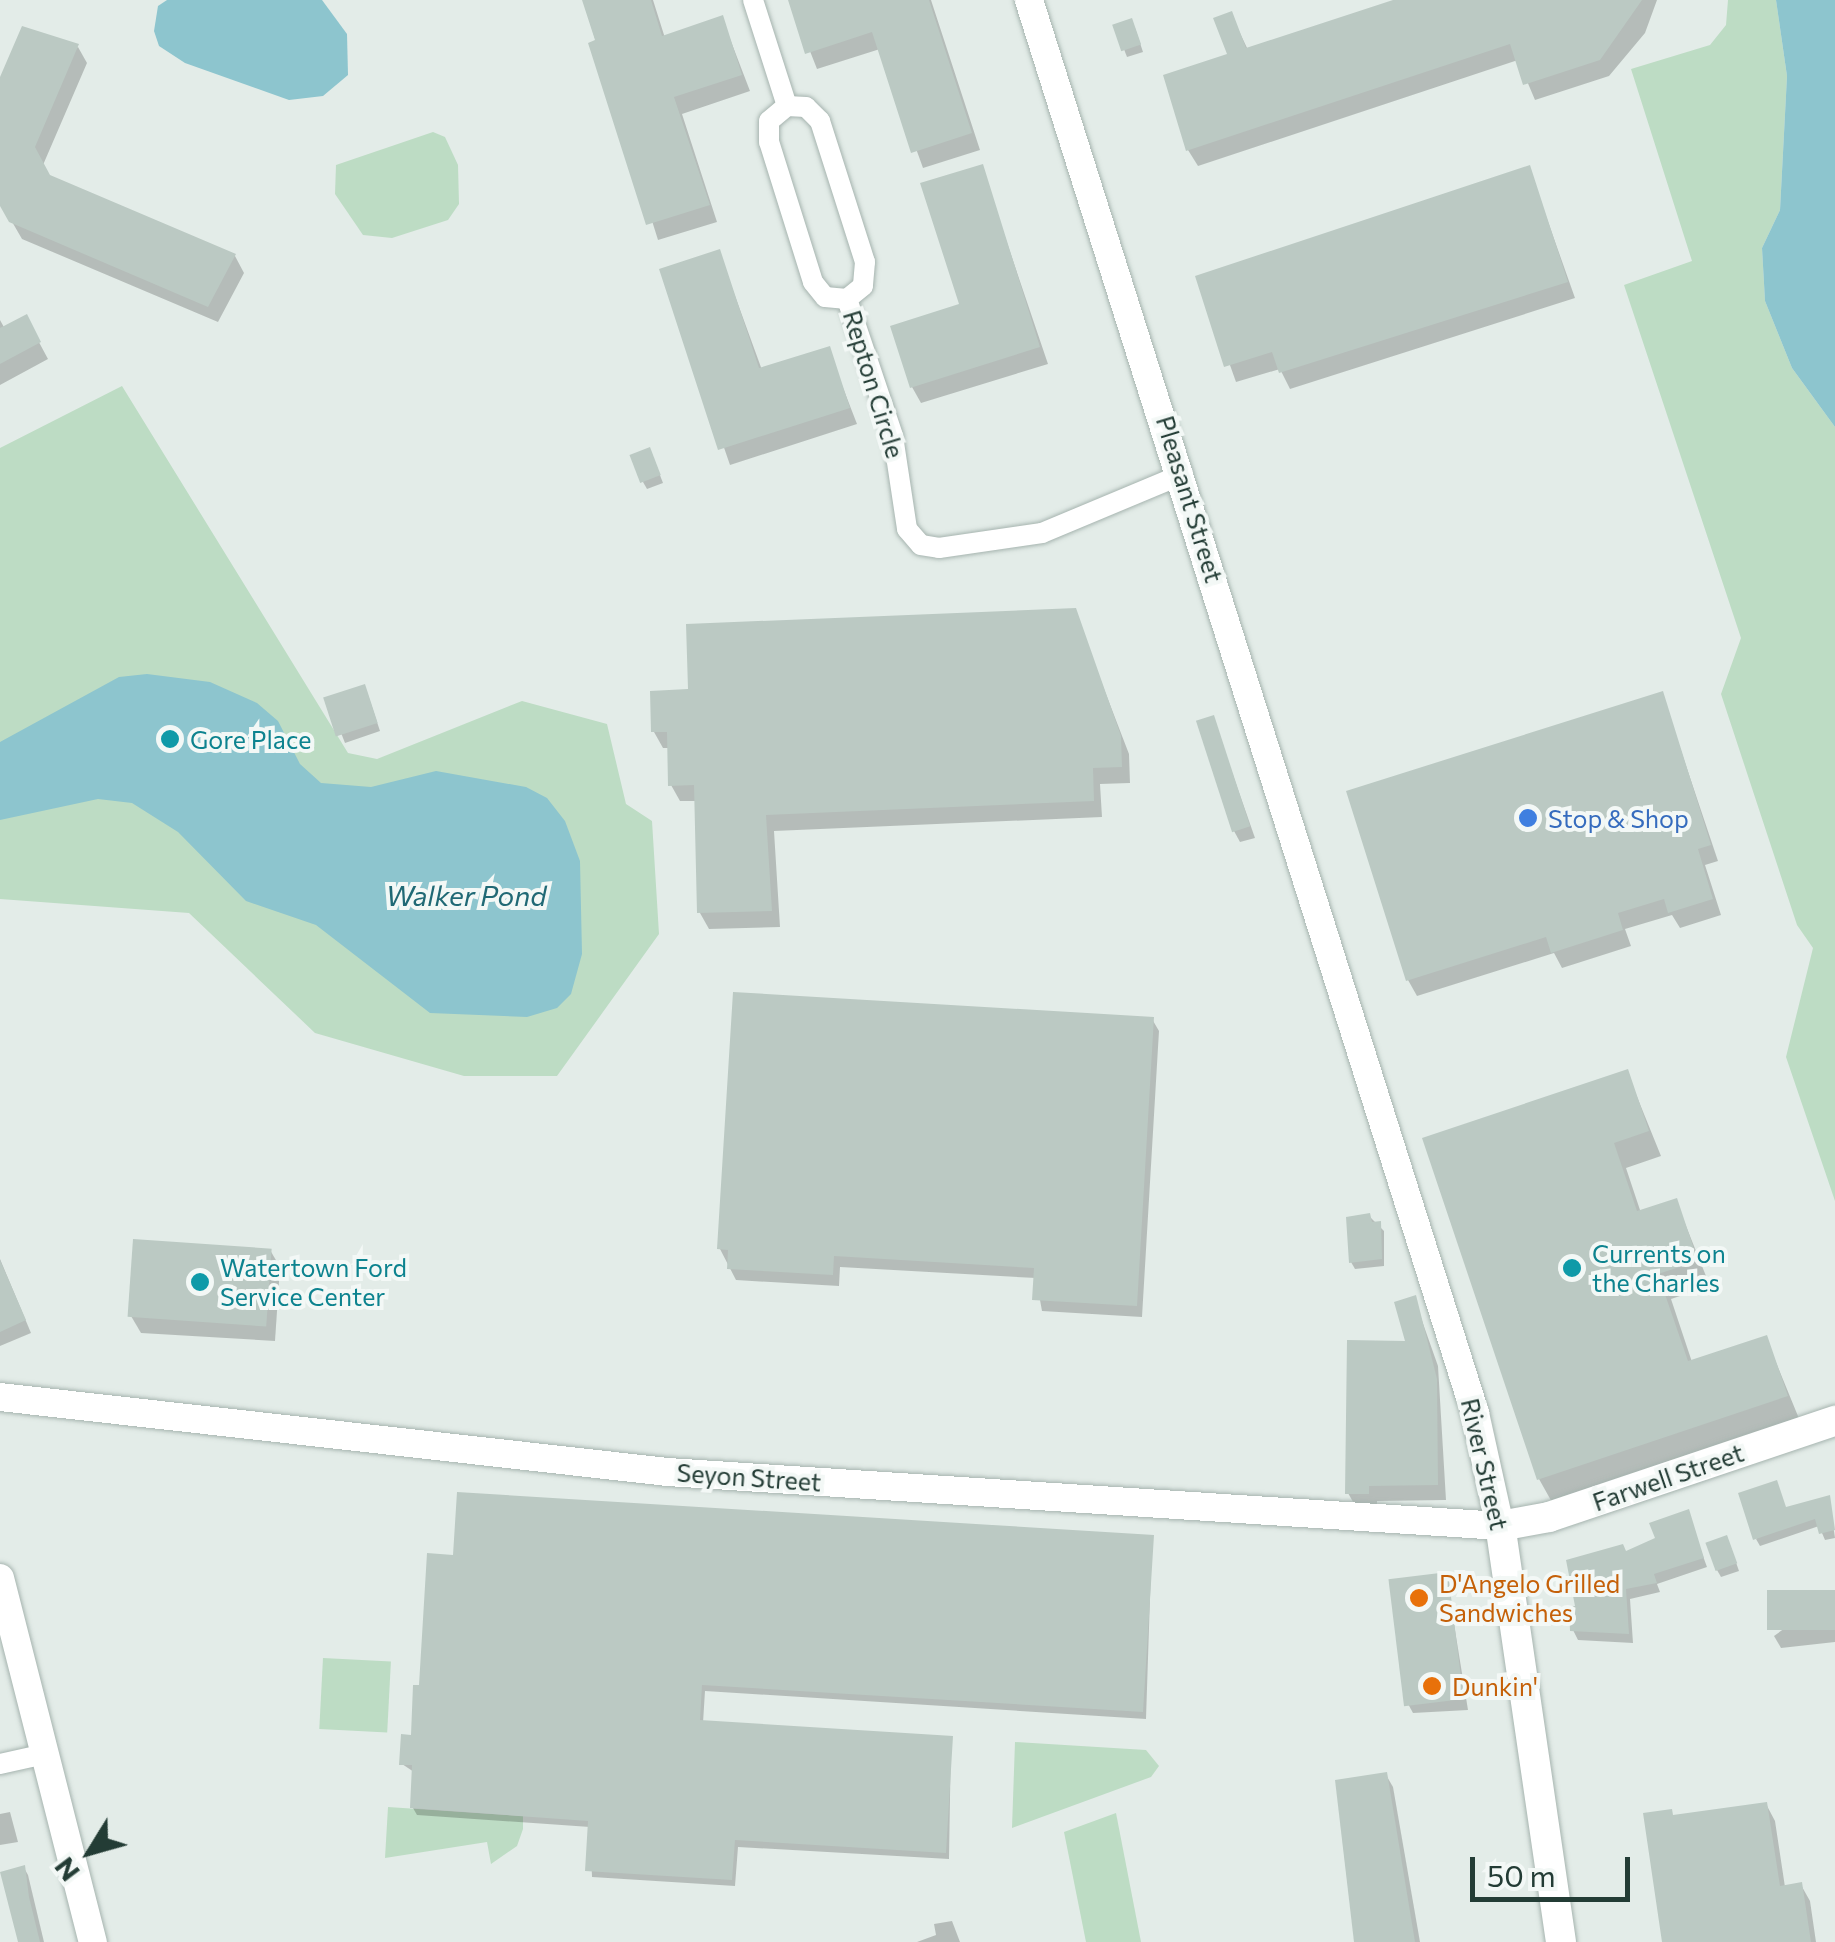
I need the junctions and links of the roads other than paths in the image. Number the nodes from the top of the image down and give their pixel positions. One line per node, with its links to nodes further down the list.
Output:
1 (753, 0): 3 (street)
2 (1029, 0): 5 (street, Pleasant Street)
3 (787, 106): 4 (street, Repton Circle); 4 (street, Repton Circle)
4 (847, 299): 5 (street, Repton Circle)
5 (1182, 474): 6 (street, Pleasant Street)
6 (1344, 1000): 9 (street, River Street)
7 (0, 1398): 9 (street, Seyon Street)
8 (1835, 1421): 9 (main road, Farwell Street)
9 (1500, 1526): 14 (main road, River Street)
10 (0, 1578): 11 (street)
11 (45, 1754): 12 (street); 13 (street)
12 (0, 1764)
13 (93, 1942)
14 (1561, 1942)

